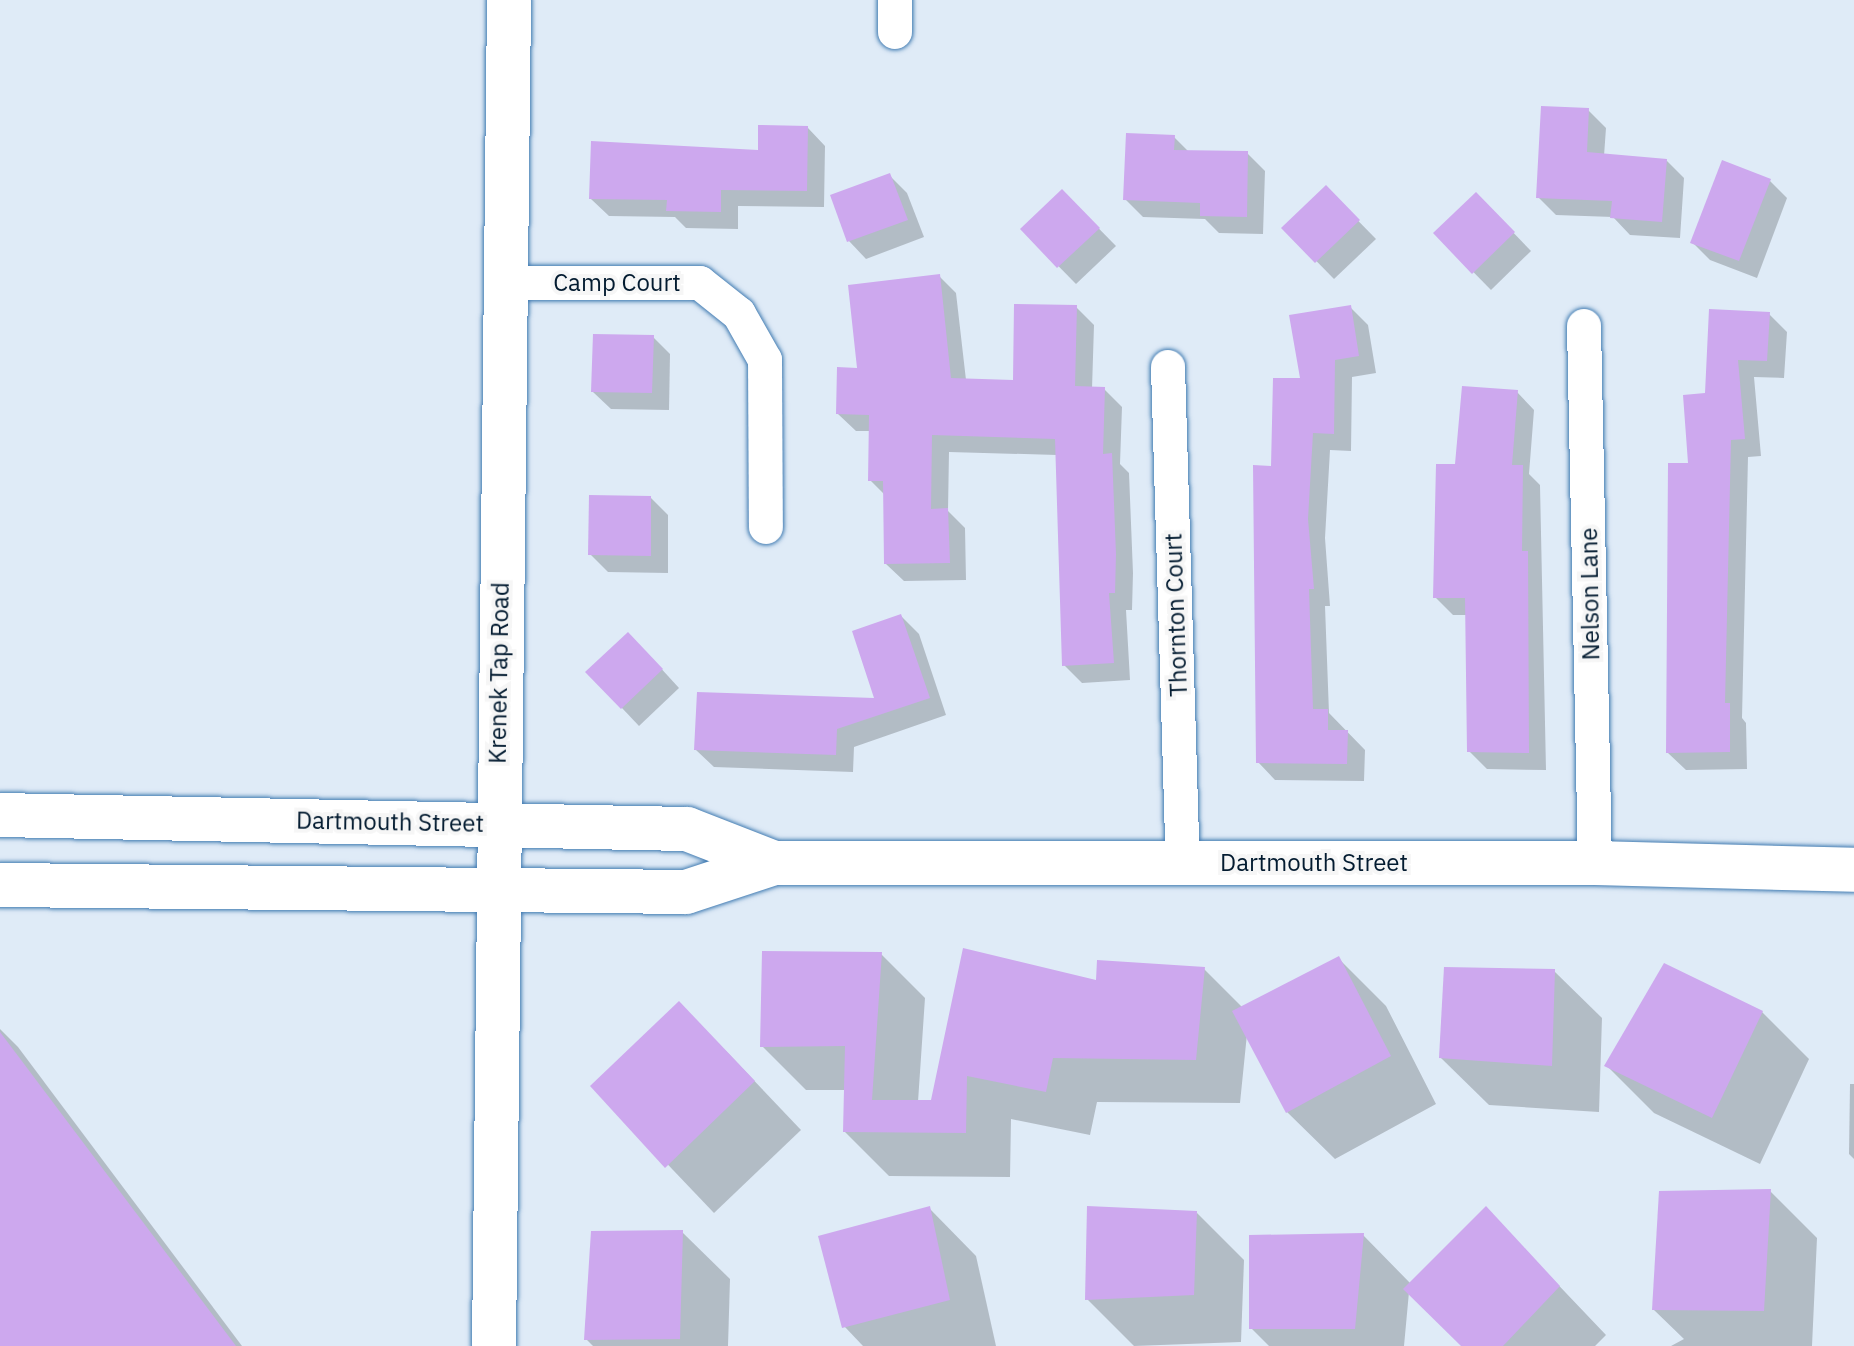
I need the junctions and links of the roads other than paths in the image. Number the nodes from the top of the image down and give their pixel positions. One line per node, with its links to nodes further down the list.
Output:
1 (509, 0): 2 (street, Krenek Tap Road)
2 (503, 283): 5 (street, Camp Court); 7 (street, Krenek Tap Road)
3 (1584, 326): 10 (street, Nelson Lane)
4 (1168, 367): 9 (street, Thornton Court)
5 (766, 527)
6 (0, 815): 7 (street, Dartmouth Street)
7 (498, 824): 8 (street, Dartmouth Street); 13 (street, Krenek Tap Road)
8 (774, 863): 9 (street, Dartmouth Street); 13 (street, Dartmouth Street)
9 (1183, 863): 10 (street, Dartmouth Street)
10 (1595, 863): 11 (street, Dartmouth Street)
11 (1854, 870)
12 (0, 885): 13 (street, Dartmouth Street)
13 (497, 894): 14 (street, Krenek Tap Road)
14 (494, 1346)

